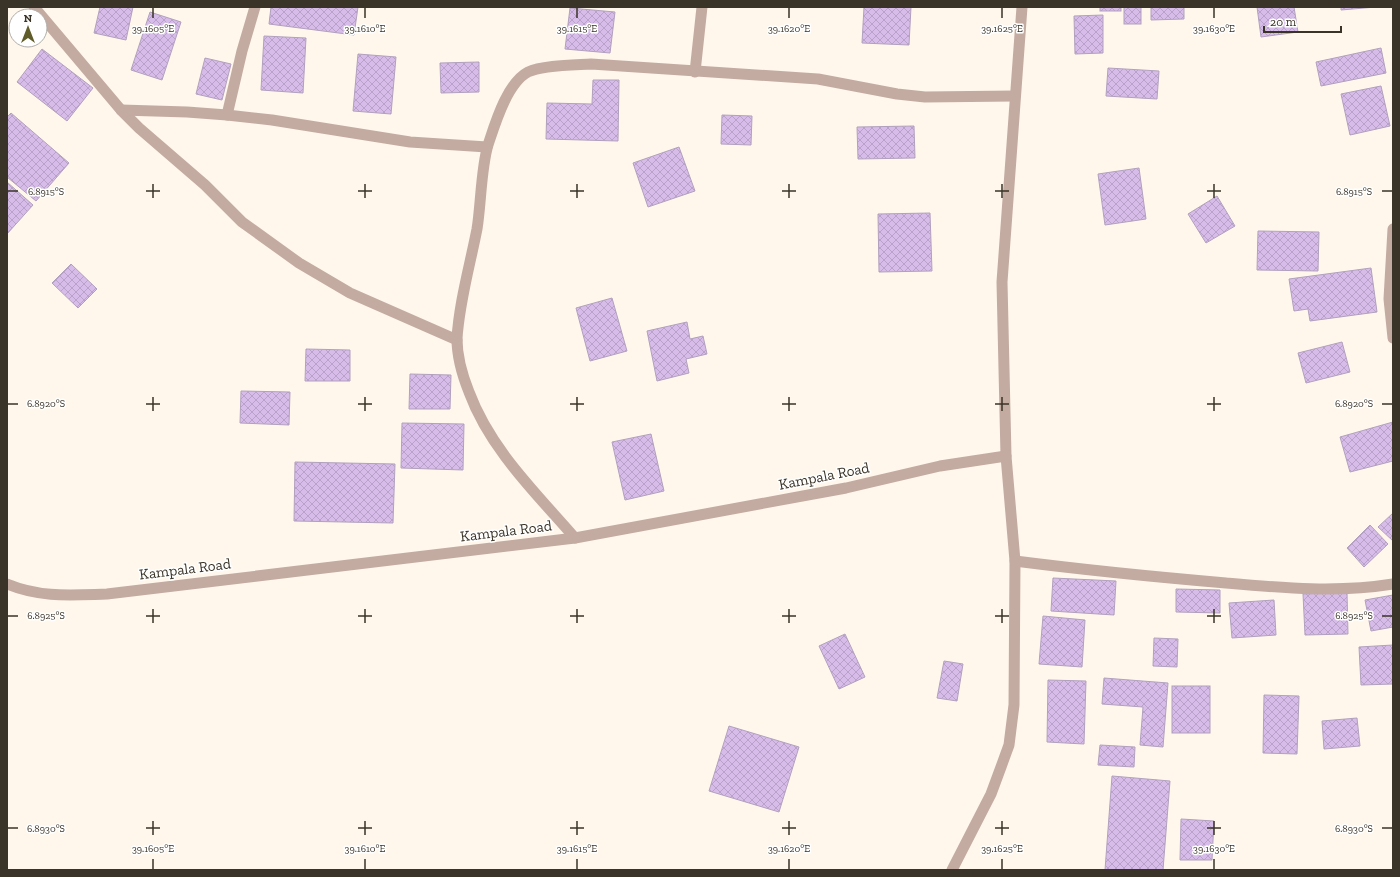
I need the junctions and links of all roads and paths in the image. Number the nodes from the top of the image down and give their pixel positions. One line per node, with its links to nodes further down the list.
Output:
1 (34, 7): 7 (street)
2 (255, 7): 8 (street)
3 (702, 7): 5 (street)
4 (1022, 7): 6 (street)
5 (695, 72): 6 (street); 9 (street)
6 (1015, 96): 13 (street)
7 (121, 110): 8 (street); 12 (street)
8 (228, 115): 9 (street)
9 (487, 147): 12 (street)
10 (1393, 229): 11 (street)
11 (1393, 338)
12 (457, 340): 14 (street)
13 (1006, 456): 14 (street, Kampala Road); 15 (street)
14 (576, 538): 16 (street, Kampala Road)
15 (1015, 562): 17 (street); 18 (street)
16 (7, 584)
17 (1393, 584)
18 (952, 870)

